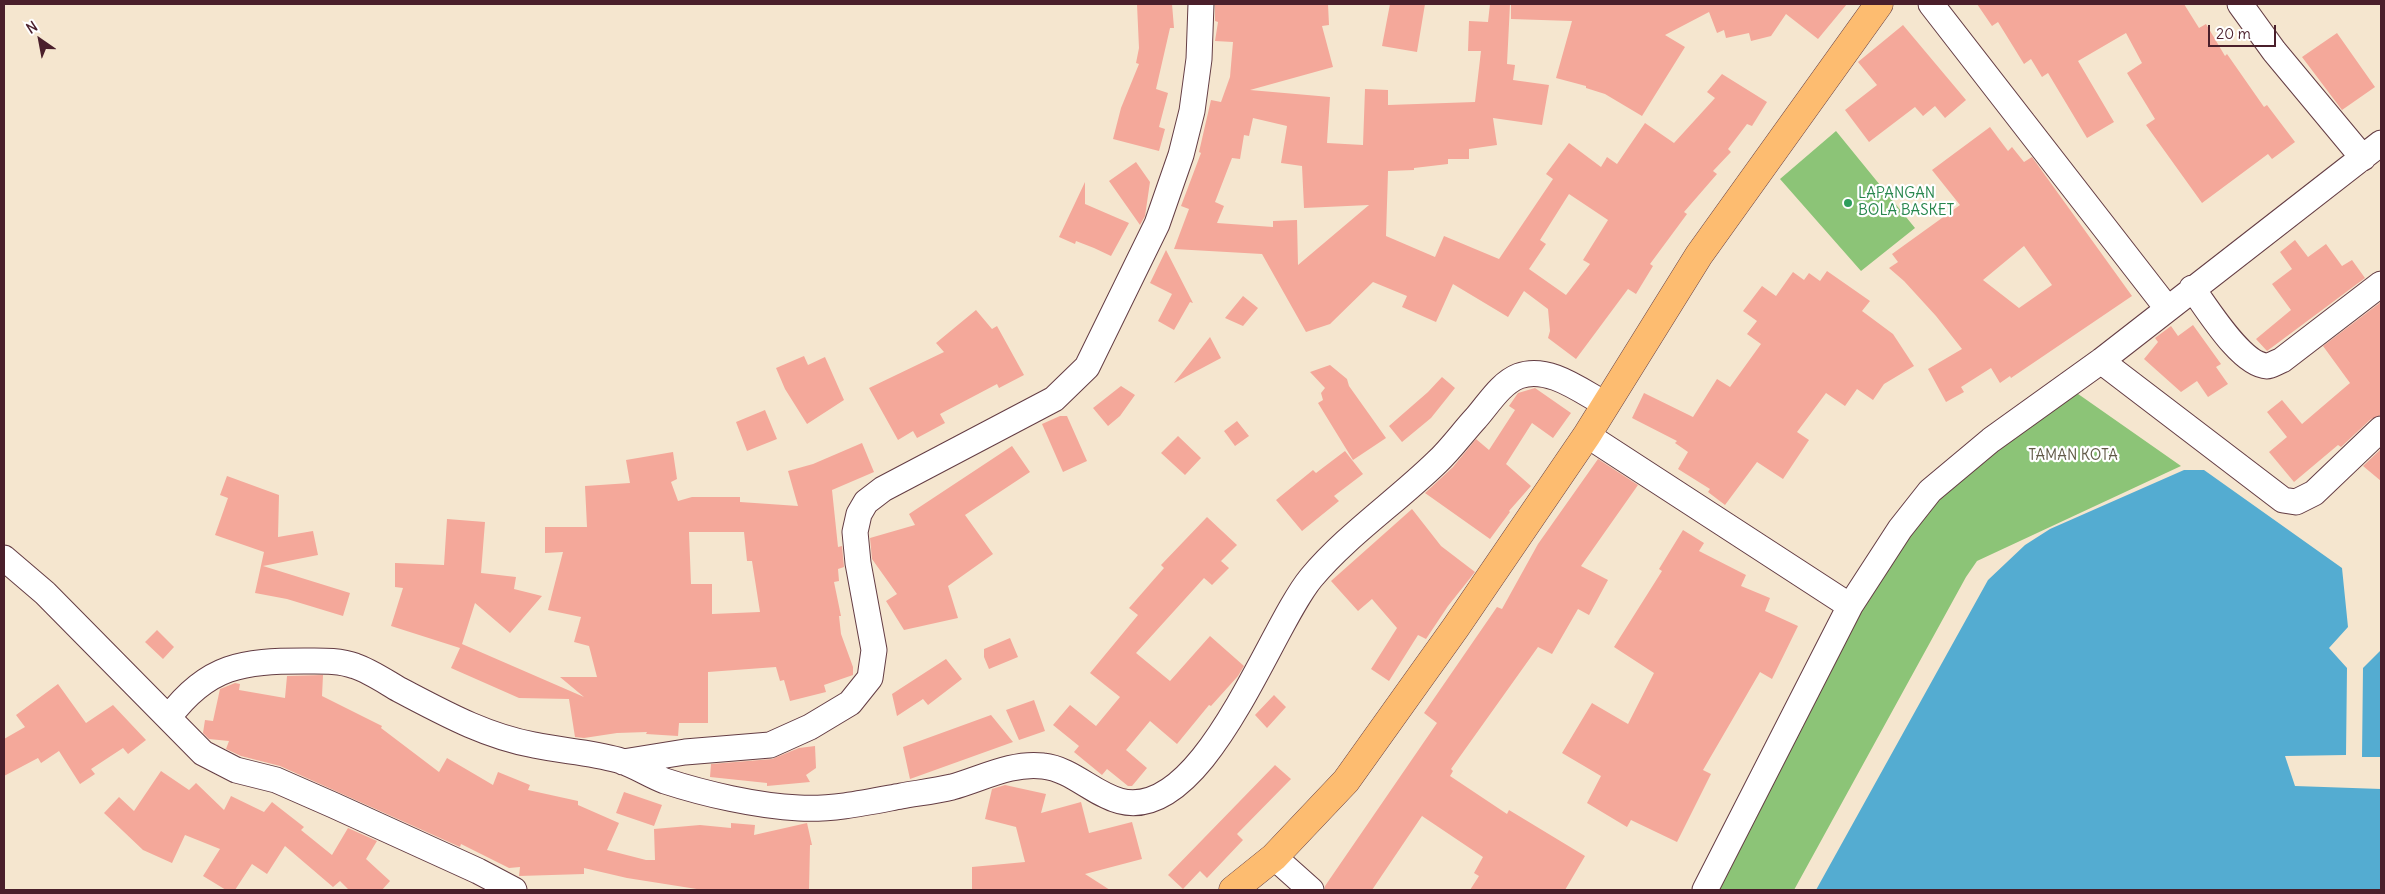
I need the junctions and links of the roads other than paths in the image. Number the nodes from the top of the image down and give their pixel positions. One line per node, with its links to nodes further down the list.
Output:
1 (1201, 4): 16 (street)
2 (1879, 4): 10 (highway)
3 (1931, 4): 8 (street)
4 (2240, 4): 5 (street)
5 (2372, 151): 7 (street)
6 (2381, 284): 7 (street)
7 (2192, 288): 8 (street)
8 (2167, 308): 9 (street)
9 (2101, 361): 11 (street); 14 (street)
10 (1605, 404): 12 (highway); 16 (street)
11 (2381, 429)
12 (1587, 435): 14 (street); 17 (highway)
13 (4, 558): 15 (street)
14 (1850, 606): 21 (street)
15 (169, 717): 16 (street); 18 (street)
16 (623, 762)
17 (1274, 857): 19 (highway); 20 (street)
18 (514, 890)
19 (1233, 890)
20 (1311, 890)
21 (1705, 890)

